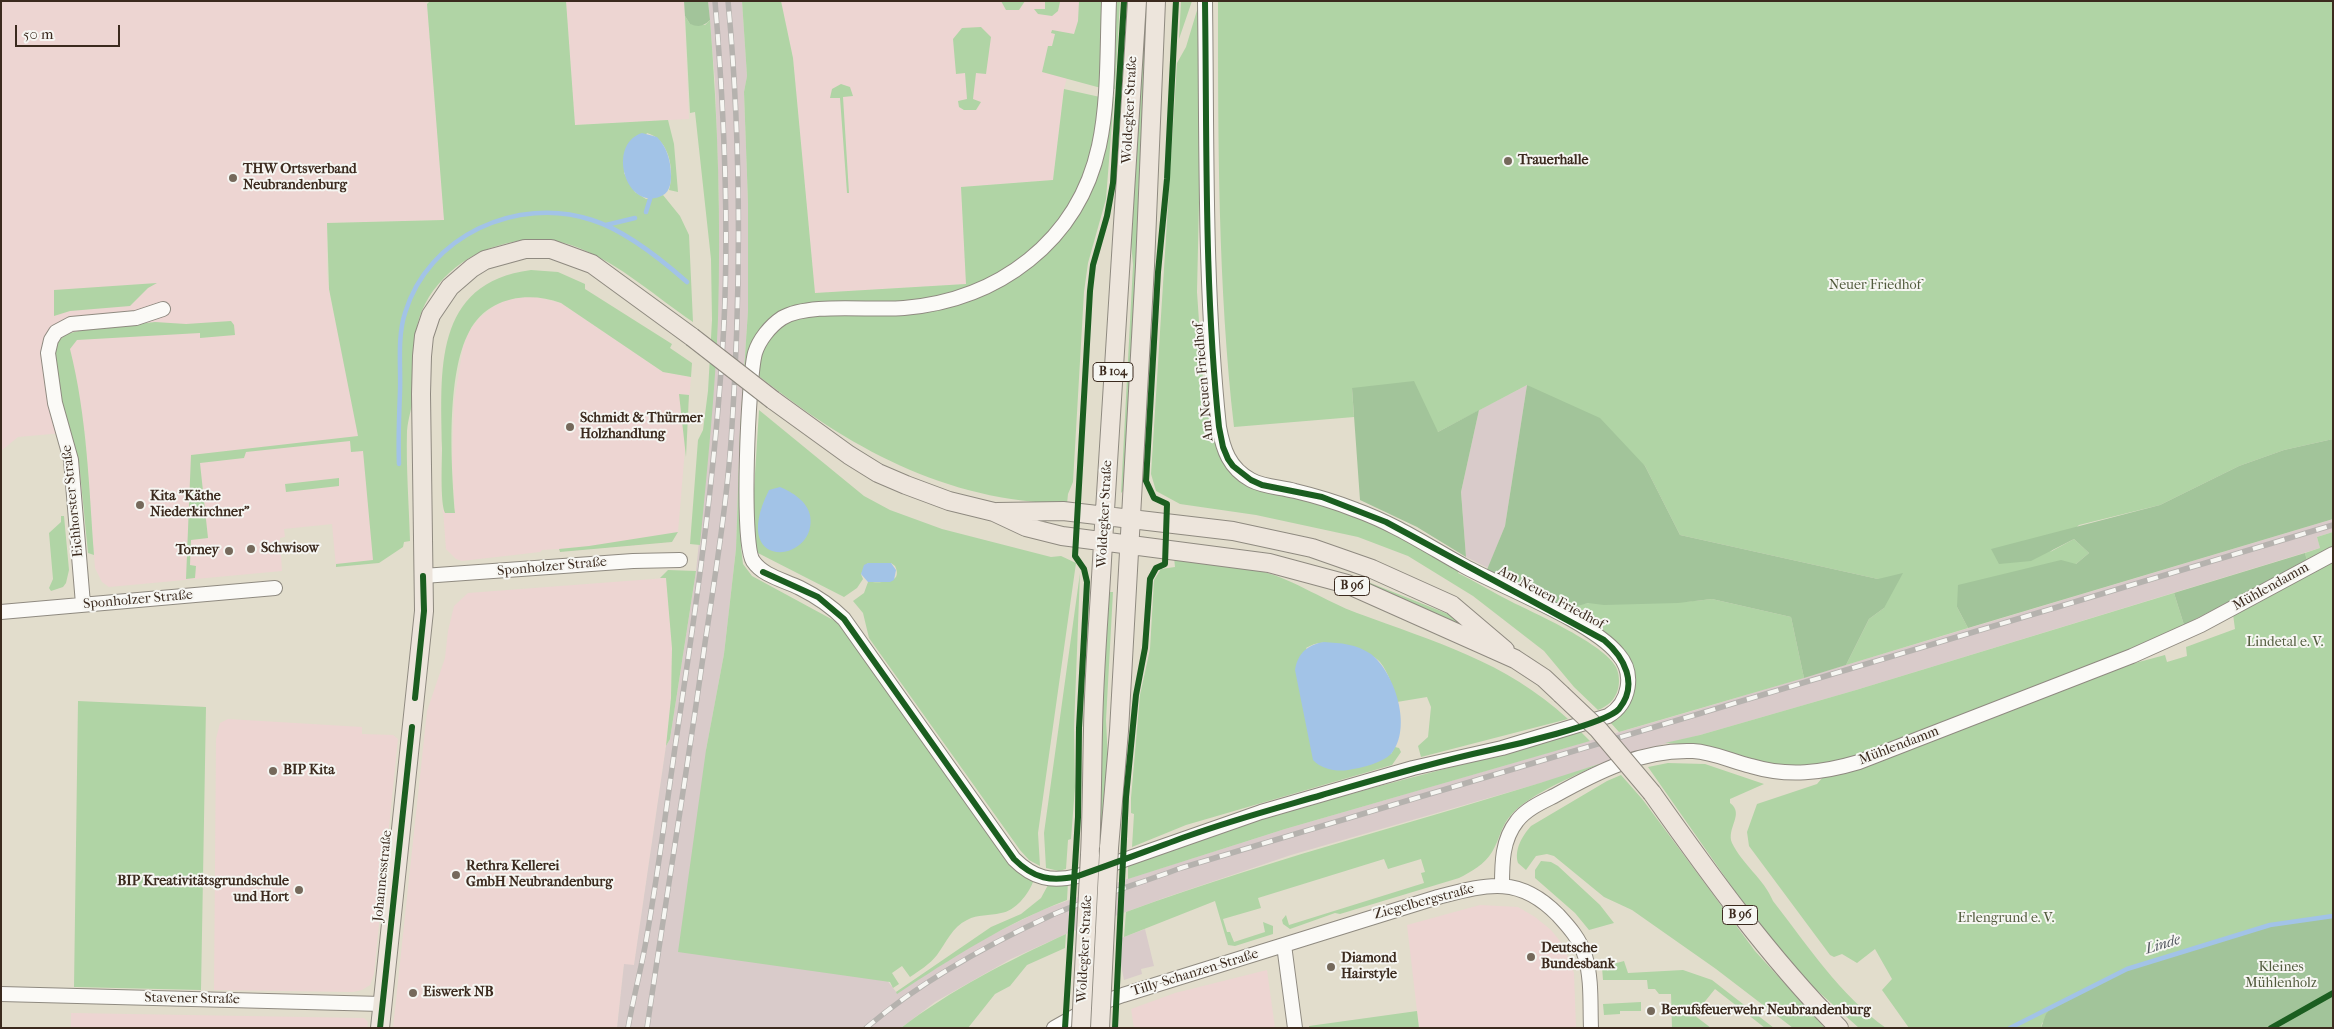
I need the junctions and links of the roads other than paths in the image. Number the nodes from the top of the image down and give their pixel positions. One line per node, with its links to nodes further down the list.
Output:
1 (1109, 1): 3 (street, Am Neuen Friedhof)
2 (1137, 1): 7 (main road, Woldegker Straße / B 104)
3 (1205, 1)
4 (1156, 2): 8 (main road, Woldegker Straße / B 104)
5 (163, 309): 15 (street, Eichhorster Straße)
6 (994, 512): 7 (main road); 9 (main road); 13 (main road, Johannesstraße, bridge)
7 (1104, 516): 8 (main road, B 96); 9 (main road, Woldegker Straße / B 104)
8 (1131, 519): 10 (main road, Woldegker Straße / B 104); 17 (main road, B 96)
9 (1103, 542): 10 (main road, B 96); 24 (main road, Woldegker Straße / B 104, bridge)
10 (1129, 546): 17 (main road, B 96); 25 (main road, Woldegker Straße / B 104, bridge)
11 (2333, 554): 18 (street, Mühlendamm)
12 (680, 560): 13 (street, Sponholzer Straße)
13 (424, 576): 21 (main road, Johannesstraße)
14 (276, 588): 15 (street, Sponholzer Straße)
15 (83, 604): 16 (street, Sponholzer Straße)
16 (1, 612)
17 (1515, 659): 28 (main road, B 96, bridge)
18 (1502, 886): 19 (street, Ziegelbergstraße); 27 (street, Ziegelbergstraße)
19 (1284, 945): 23 (street, Tilly-Schanzen-Straße); 26 (street)
20 (1, 994): 21 (street, Stavener Straße)
21 (382, 1004): 22 (main road, Johannesstraße)
22 (380, 1028)
23 (1054, 1028)
24 (1081, 1028)
25 (1100, 1028)
26 (1295, 1028)
27 (1591, 1028)
28 (1840, 1028)

